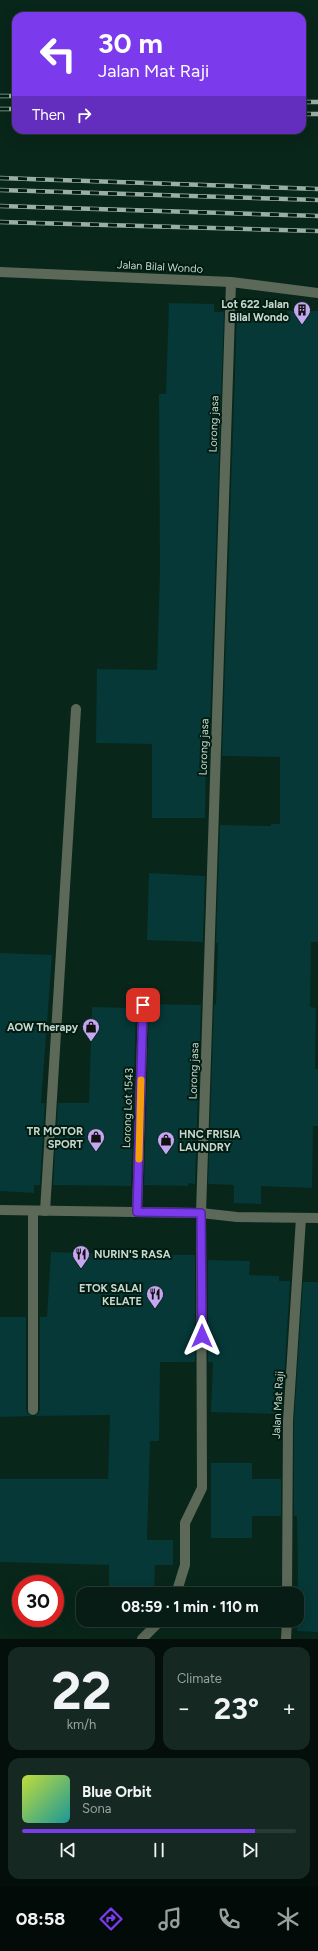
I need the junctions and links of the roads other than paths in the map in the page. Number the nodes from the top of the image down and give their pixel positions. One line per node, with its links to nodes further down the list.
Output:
1 (0, 272): 2 (street, Jalan Bilal Wondo)
2 (231, 282): 3 (street, Jalan Bilal Wondo); 10 (street, Lorong jasa)
3 (318, 293)
4 (76, 709): 8 (street)
5 (143, 1005): 9 (street, Lorong Lot 1543)
6 (0, 1210): 7 (street)
7 (33, 1211): 8 (street); 13 (street)
8 (45, 1211): 9 (street)
9 (137, 1212): 10 (street)
10 (201, 1213): 11 (street); 14 (street, Lorong jasa)
11 (301, 1218): 12 (street); 15 (street, Jalan Mat Raji)
12 (318, 1218)
13 (33, 1410)
14 (178, 1587)
15 (287, 1587)
16 (154, 1627): 18 (street)
17 (287, 1627): 19 (street)
18 (142, 1639)
19 (286, 1639)

